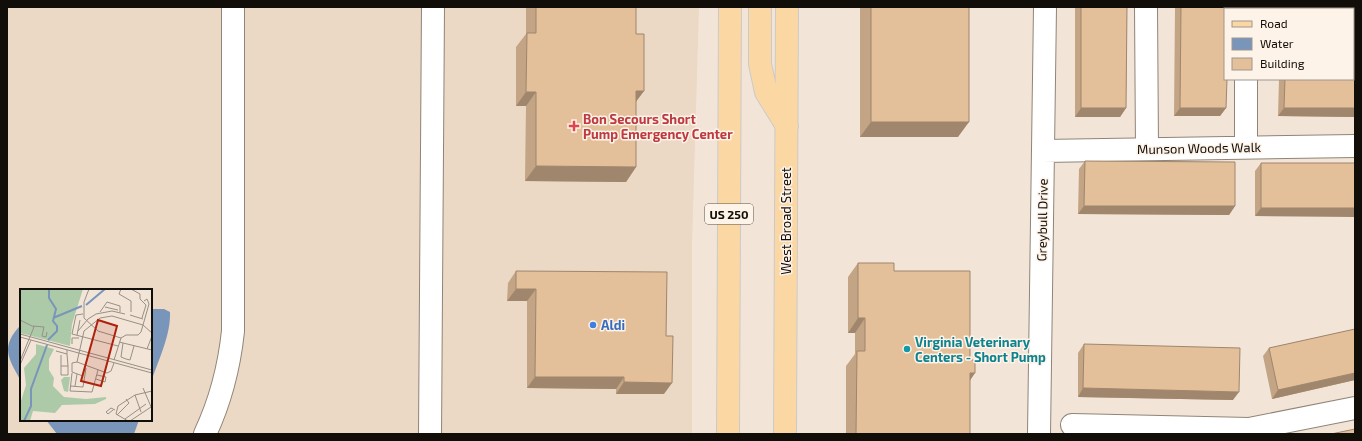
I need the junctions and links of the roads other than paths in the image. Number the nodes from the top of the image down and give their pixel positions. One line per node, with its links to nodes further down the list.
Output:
1 (233, 7): 17 (street)
2 (433, 7): 18 (street)
3 (730, 7): 19 (main road, US 250)
4 (760, 7): 9 (main road)
5 (787, 7): 9 (main road, West Broad Street)
6 (1045, 7): 13 (street, Greybull Drive)
7 (1146, 7): 12 (street)
8 (1246, 80): 11 (street)
9 (787, 126): 20 (main road, West Broad Street)
10 (1355, 146): 11 (street, Munson Woods Walk)
11 (1246, 147): 12 (street, Munson Woods Walk)
12 (1147, 149): 13 (street, Munson Woods Walk)
13 (1043, 150): 21 (street, Greybull Drive)
14 (1355, 408): 16 (street)
15 (1072, 425): 16 (street)
16 (1249, 432)
17 (205, 434)
18 (430, 434)
19 (728, 434)
20 (785, 434)
21 (1039, 434)

